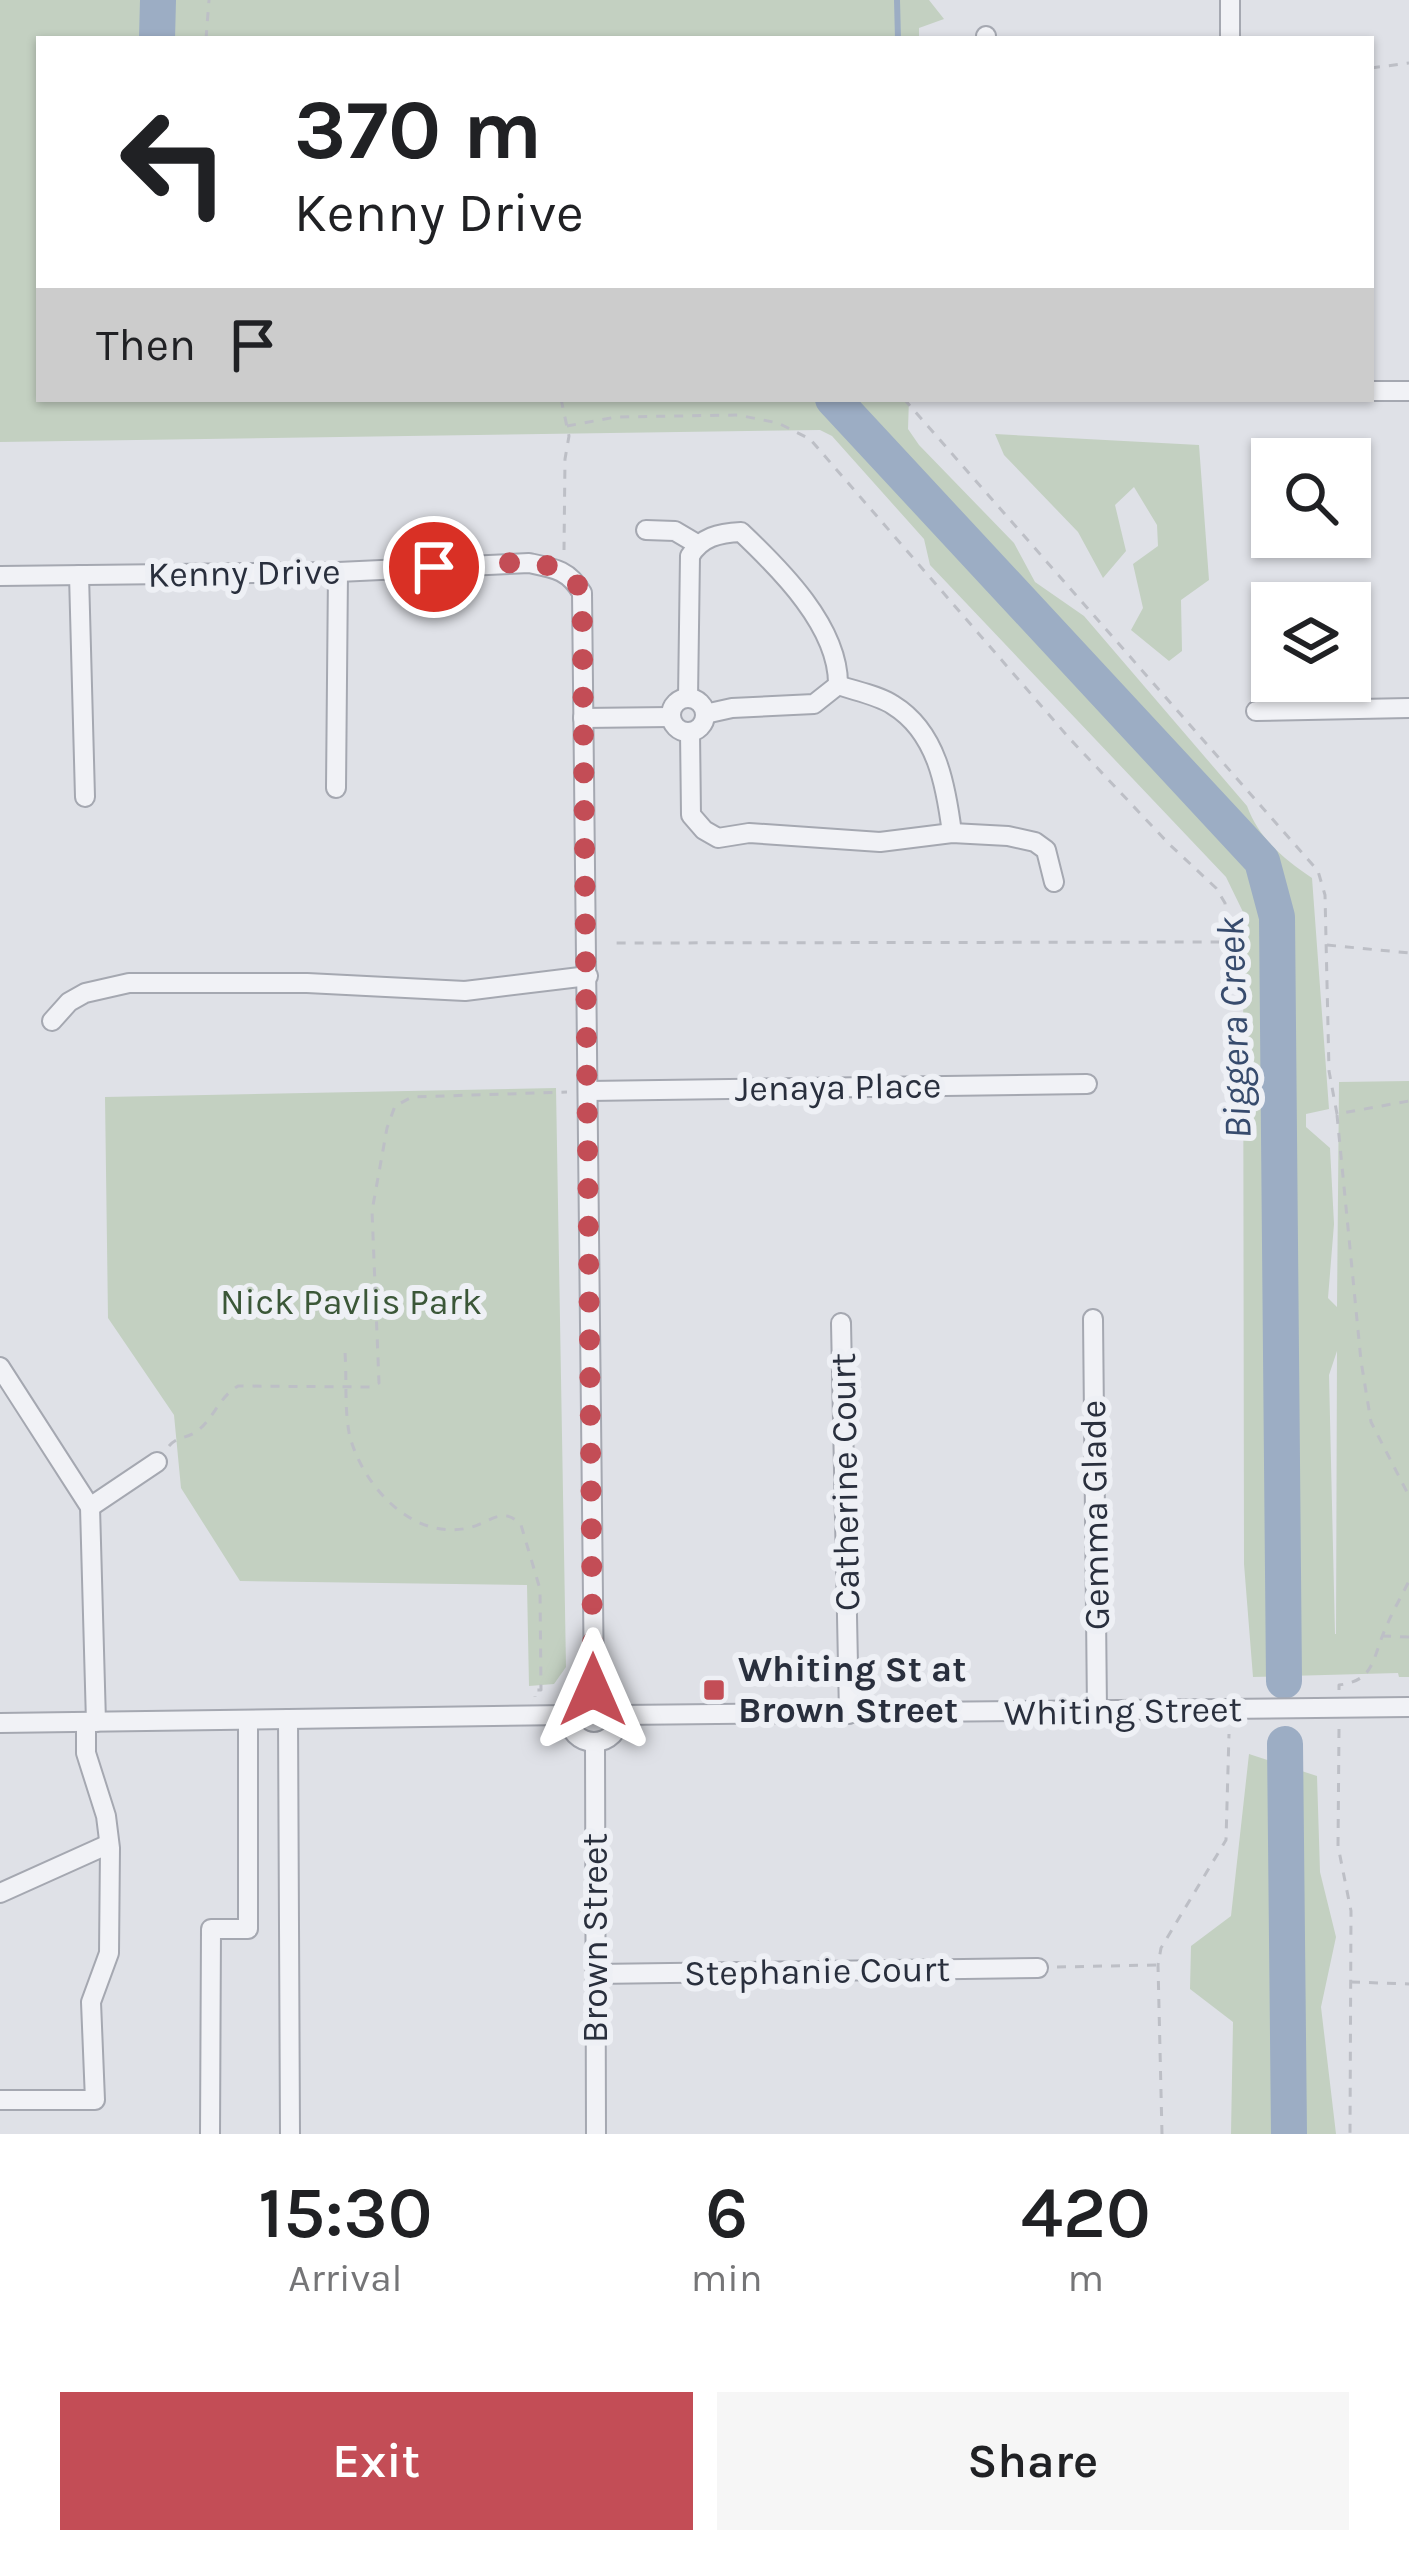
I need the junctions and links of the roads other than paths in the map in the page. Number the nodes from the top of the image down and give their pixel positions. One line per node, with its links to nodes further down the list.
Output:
1 (1230, 0): 2 (street)
2 (1230, 36)
3 (1374, 391): 4 (street)
4 (1409, 391)
5 (646, 530): 6 (street)
6 (697, 544): 10 (street); 11 (street)
7 (338, 572): 8 (street, Kenny Drive); 18 (street, Kenny Drive); 20 (street)
8 (79, 575): 9 (street, Kenny Drive); 21 (street)
9 (0, 576)
10 (838, 686): 16 (street); 22 (street)
11 (688, 698): 16 (street); 17 (street)
12 (1302, 702): 14 (street)
13 (1409, 708): 14 (street)
14 (1303, 710): 15 (street)
15 (1256, 711)
16 (705, 713): 19 (street)
17 (671, 716): 18 (street); 19 (street)
18 (583, 718): 24 (street)
19 (690, 732): 22 (street)
20 (336, 788)
21 (85, 796)
22 (952, 832): 23 (street)
23 (1054, 882)
24 (588, 976): 25 (street); 27 (street)
25 (52, 1021)
26 (1088, 1084): 27 (street, Jenaya Place)
27 (589, 1091): 33 (street)
28 (1093, 1319): 35 (street, Gemma Glade)
29 (842, 1323): 36 (street, Catherine Court)
30 (0, 1367): 32 (street)
31 (157, 1462): 32 (street)
32 (90, 1507): 41 (street)
33 (593, 1690): 37 (street); 38 (street)
34 (1409, 1707): 35 (street, Whiting Street)
35 (1096, 1711): 36 (street, Whiting Street)
36 (849, 1714): 38 (street, Whiting Street)
37 (568, 1715): 39 (street); 43 (street)
38 (620, 1715): 43 (street)
39 (288, 1719): 40 (street); 50 (street)
40 (248, 1720): 41 (street); 49 (street)
41 (91, 1722): 42 (street); 44 (street)
42 (0, 1723)
43 (595, 1742): 47 (street, Brown Street)
44 (109, 1844): 45 (street); 48 (street)
45 (0, 1893)
46 (1038, 1968): 47 (street, Stephanie Court)
47 (596, 1974): 51 (street, Brown Street)
48 (0, 2100)
49 (210, 2134)
50 (290, 2134)
51 (596, 2134)

